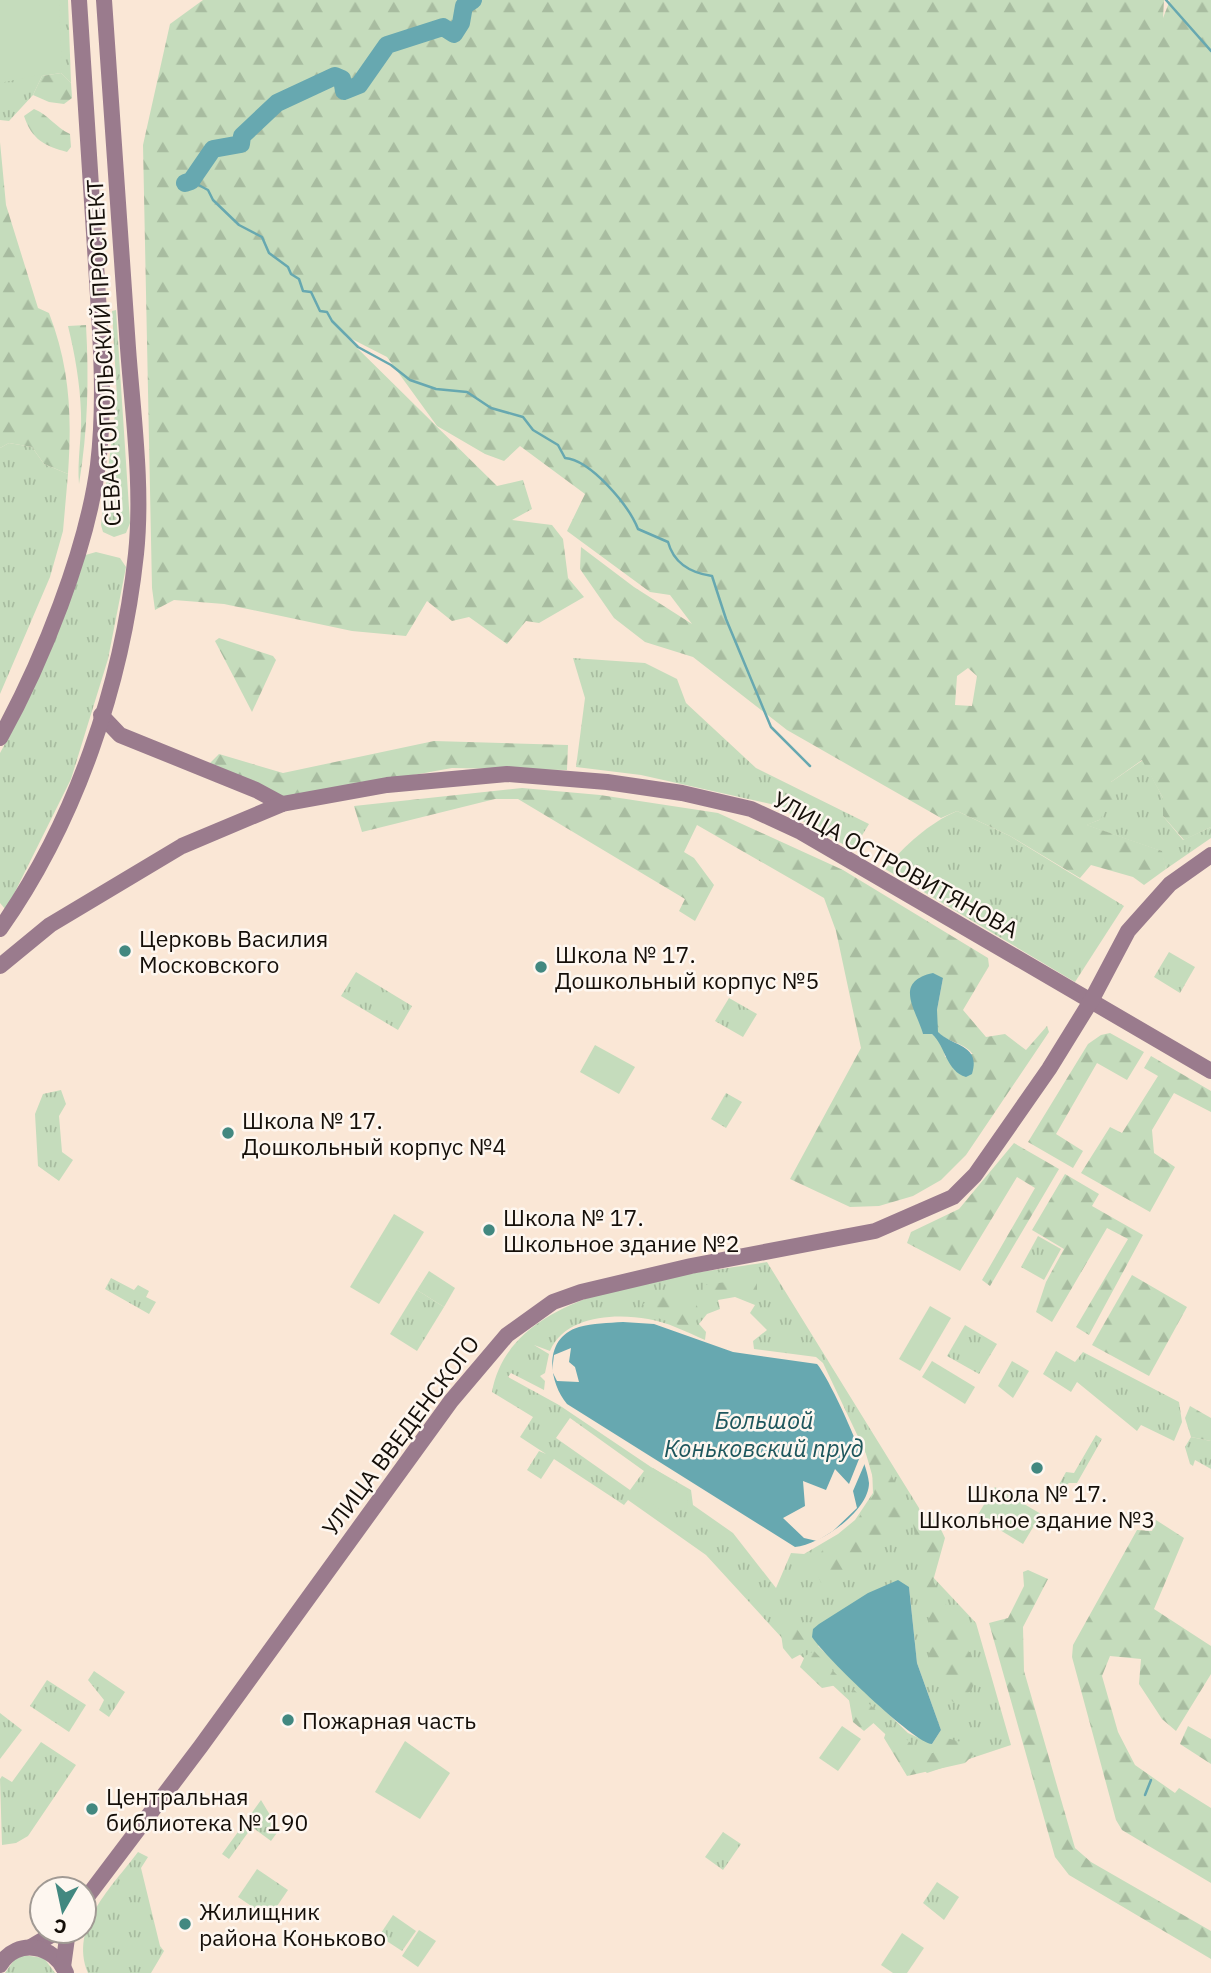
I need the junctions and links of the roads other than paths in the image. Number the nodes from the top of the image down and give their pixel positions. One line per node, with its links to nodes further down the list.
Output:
1 (79, 0): 4 (main road, СЕВАСТОПОЛЬСКИЙ ПРОСПЕКТ)
2 (104, 0): 3 (main road, СЕВАСТОПОЛЬСКИЙ ПРОСПЕКТ)
3 (101, 715): 5 (main road); 7 (main road, СЕВАСТОПОЛЬСКИЙ ПРОСПЕКТ)
4 (0, 738)
5 (282, 804): 8 (main road, УЛИЦА ОСТРОВИТЯНОВА); 9 (main road, УЛИЦА ОСТРОВИТЯНОВА)
6 (1211, 855): 9 (main road, УЛИЦА ВВЕДЕНСКОГО)
7 (0, 929)
8 (0, 966)
9 (1091, 1001): 10 (main road, УЛИЦА ОСТРОВИТЯНОВА); 11 (main road, УЛИЦА ВВЕДЕНСКОГО)
10 (1211, 1071)
11 (98, 1882)
12 (0, 1944): 15 (main road)
13 (31, 1945): 15 (main road)
14 (67, 1945): 17 (main road)
15 (27, 1947): 16 (main road); 17 (main road)
16 (0, 1965)
17 (64, 1970)

